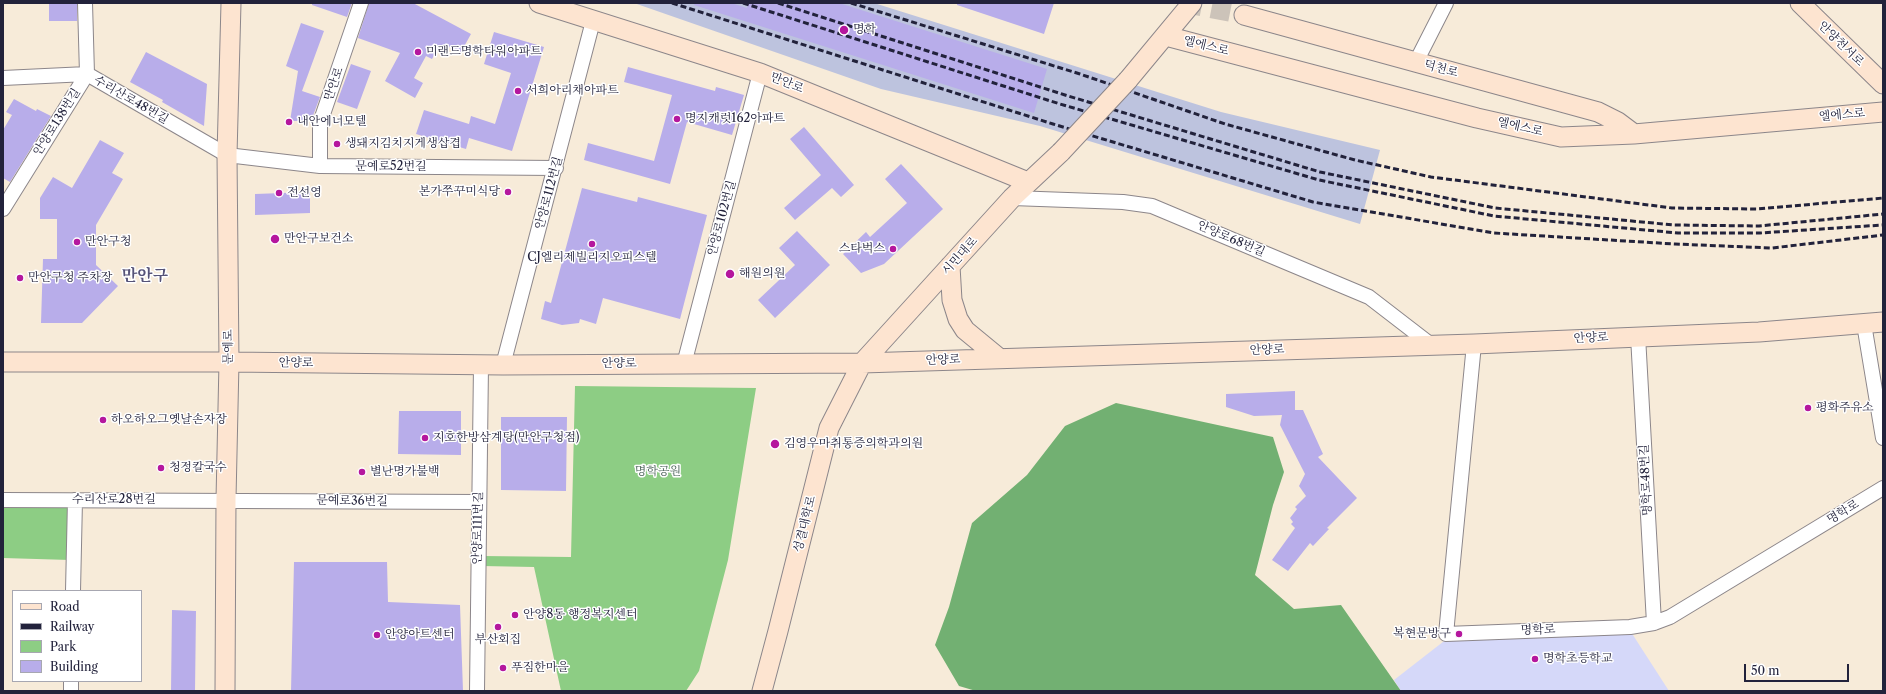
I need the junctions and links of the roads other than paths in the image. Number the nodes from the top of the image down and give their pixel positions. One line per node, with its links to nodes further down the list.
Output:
1 (85, 3): 13 (street)
2 (231, 3): 18 (street, 문예로)
3 (361, 3): 19 (street, 만안로)
4 (538, 3): 9 (street, 만안로)
5 (1192, 3): 10 (street)
6 (1446, 3): 11 (street)
7 (1800, 3): 15 (street, 안양천서로)
8 (1244, 16): 11 (street, 덕천로)
9 (593, 21): 12 (street, 만안로); 20 (street, 안양로112번길)
10 (1166, 36): 17 (street, 엘에스로); 21 (street, 시민대로, bridge)
11 (1416, 62): 17 (street, 덕천로)
12 (760, 73): 21 (street, 만안로); 34 (street, 안양로102번길)
13 (87, 74): 14 (street, 수리산로48번길); 18 (street, 수리산로48번길); 23 (street, 안양로138번길)
14 (3, 78)
15 (1883, 84)
16 (1883, 112): 17 (street, 엘에스로)
17 (1634, 134)
18 (228, 155): 19 (street, 문예로52번길); 32 (street, 문예로)
19 (320, 166): 20 (street, 문예로52번길)
20 (556, 168): 36 (street, 안양로112번길)
21 (1028, 182): 22 (street, 시민대로)
22 (1012, 198): 24 (street, 시민대로); 28 (street, 안양로68번길)
23 (3, 209)
24 (950, 266): 30 (street); 33 (street, 시민대로)
25 (1883, 322): 26 (street, 안양로)
26 (1864, 324): 27 (street, 안양로); 37 (street)
27 (1638, 336): 29 (street, 안양로); 44 (street, 명학로48번길)
28 (1430, 344): 29 (street, 안양로); 30 (street, 안양로)
29 (1474, 344): 44 (street, 명학로)
30 (999, 358): 33 (street, 안양로)
31 (3, 362): 32 (street, 안양로)
32 (229, 362): 35 (street, 안양로); 39 (street, 문예로)
33 (862, 363): 34 (street, 안양로); 47 (street, 성결대학로)
34 (684, 364): 36 (street, 안양로)
35 (481, 365): 36 (street, 안양로); 42 (street, 안양로111번길)
36 (503, 365)
37 (1883, 438)
38 (1883, 488): 44 (street, 명학로)
39 (226, 499): 41 (street, 수리산로28번길); 42 (street, 문예로36번길); 45 (street, 문예로)
40 (3, 500): 41 (street, 수리산로28번길)
41 (75, 500): 43 (street)
42 (478, 502): 46 (street, 안양로111번길)
43 (73, 590)
44 (1654, 623)
45 (225, 691)
46 (477, 691)
47 (762, 691)

